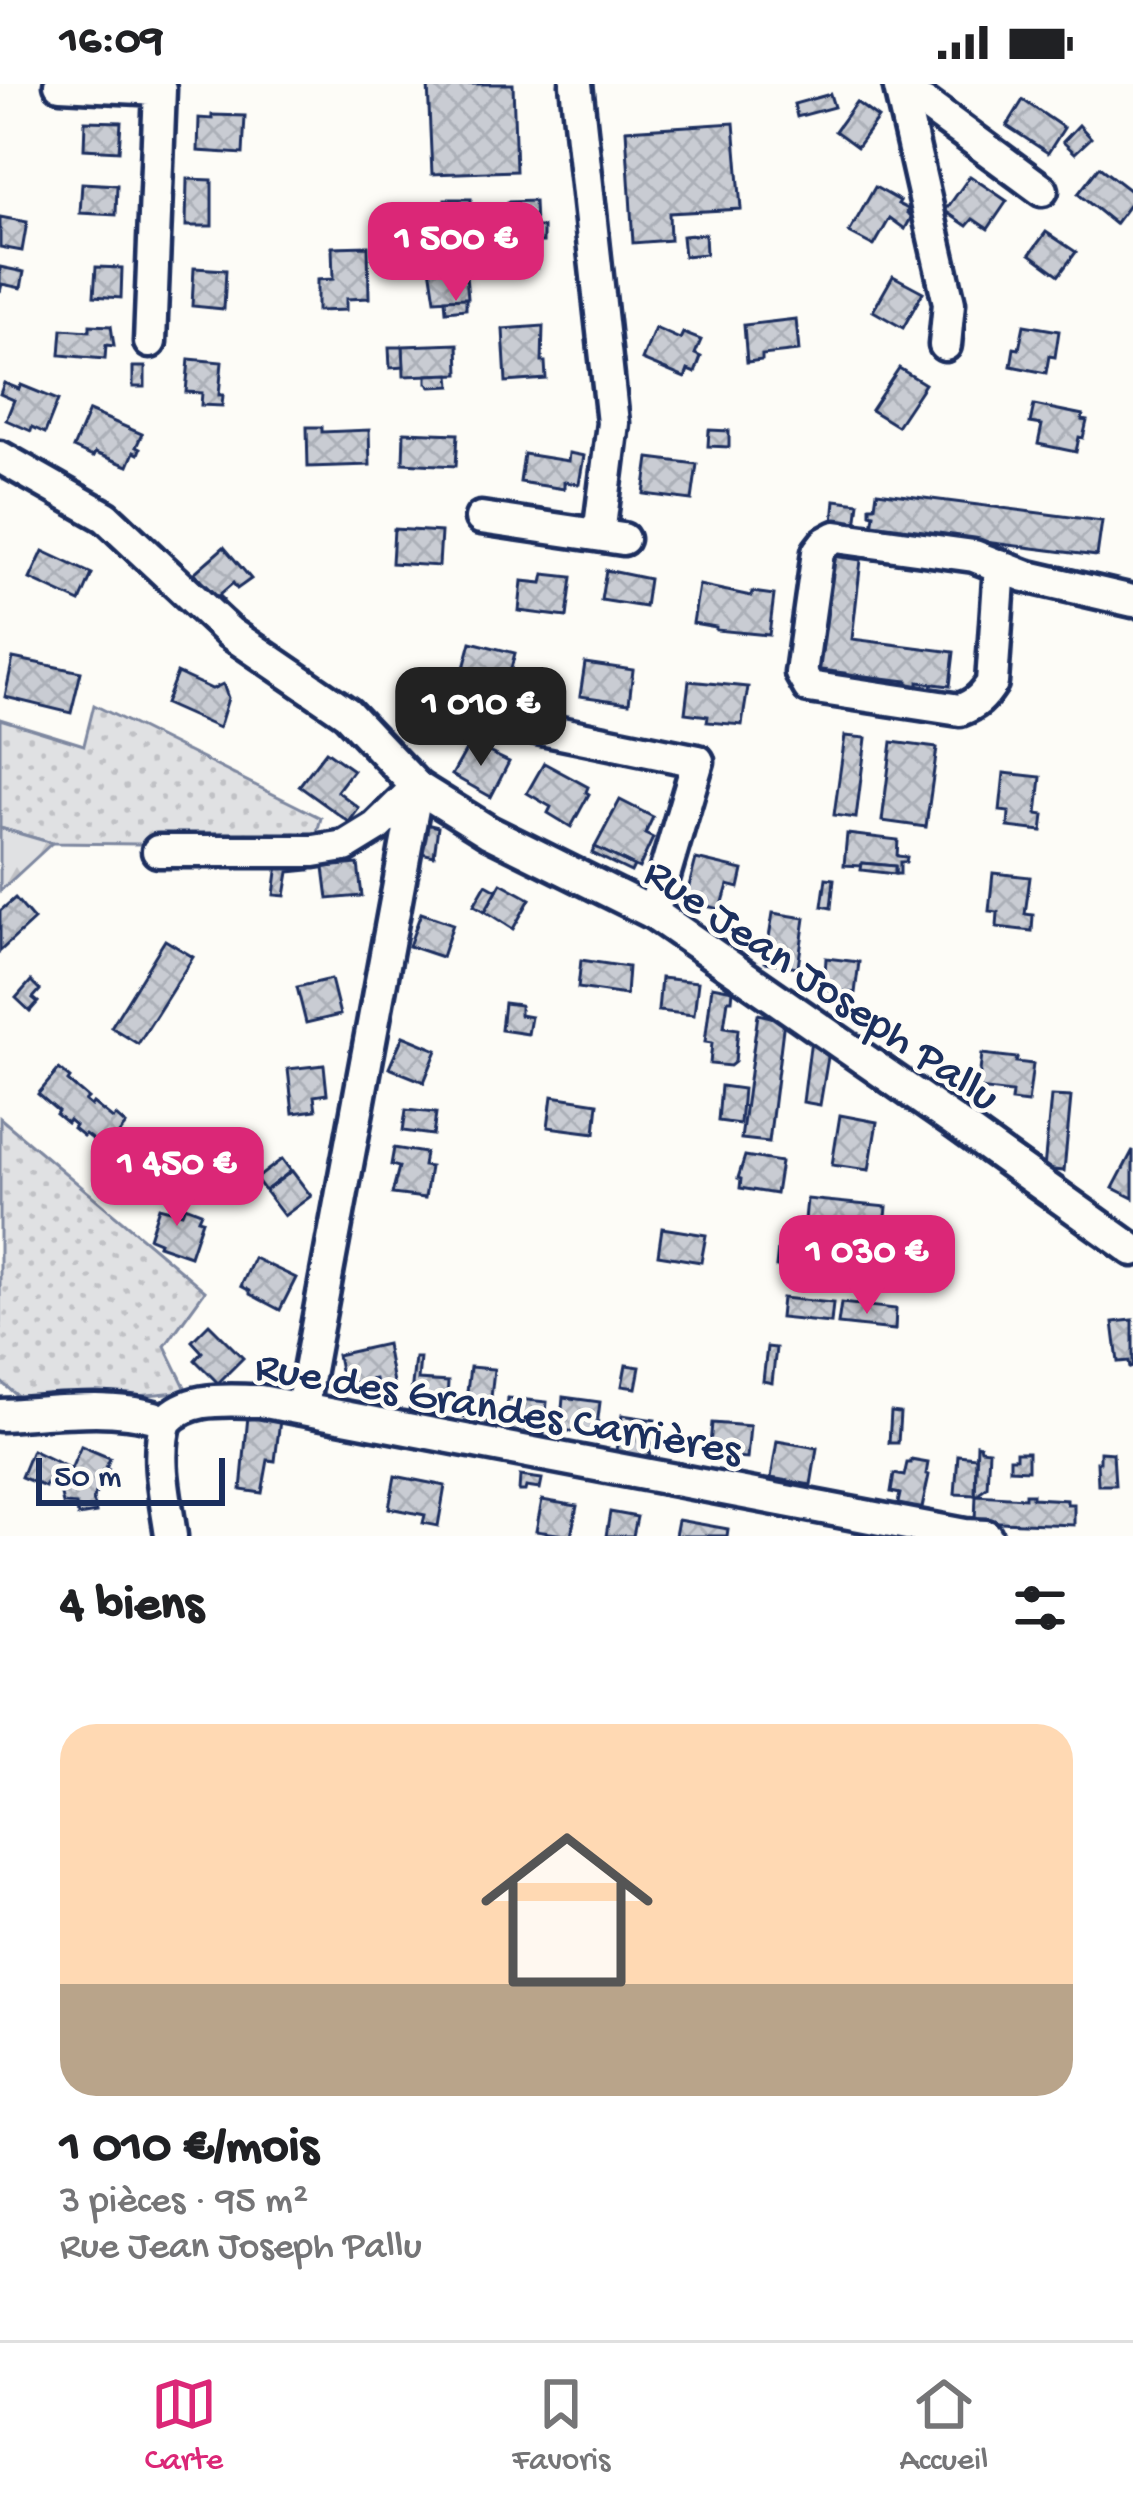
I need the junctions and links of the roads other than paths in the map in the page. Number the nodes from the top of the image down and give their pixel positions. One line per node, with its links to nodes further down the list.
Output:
1 (60, 84): 5 (street)
2 (576, 84): 8 (street)
3 (901, 91): 4 (street); 6 (street)
4 (1042, 190)
5 (149, 342)
6 (945, 344)
7 (0, 457): 12 (street, Rue Jean Joseph Pallu)
8 (481, 518)
9 (1000, 565): 9 (street); 10 (street)
10 (1133, 601)
11 (512, 723): 14 (street)
12 (417, 787): 13 (street); 14 (street, Rue Jean Joseph Pallu); 16 (street)
13 (158, 851)
14 (653, 913): 15 (street, Rue Jean Joseph Pallu)
15 (1133, 1250)
16 (302, 1408): 18 (street, Rue des Grandes Carrières); 20 (street, Rue des Grandes Carrières)
17 (0, 1414): 18 (street, Rue des Grandes Carrières)
18 (166, 1421): 19 (street)
19 (172, 1536)
20 (986, 1536)

